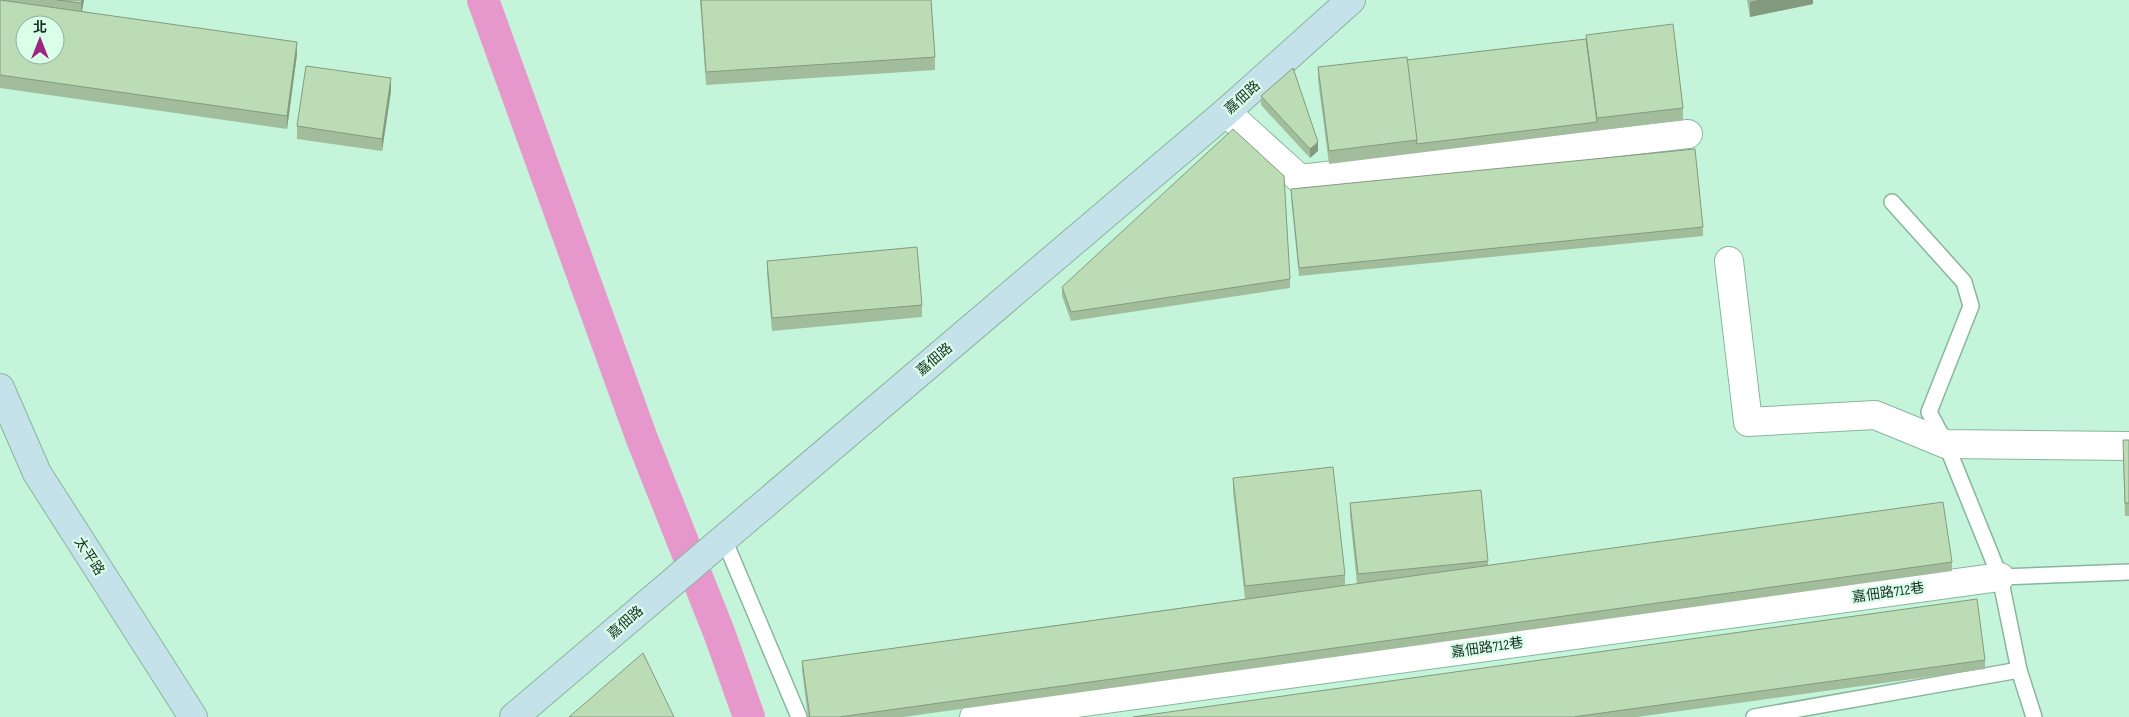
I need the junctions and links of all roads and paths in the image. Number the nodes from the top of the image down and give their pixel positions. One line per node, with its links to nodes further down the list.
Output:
1 (1351, 0): 2 (street, 嘉佃路)
2 (1226, 112): 3 (street); 9 (street, 嘉佃路)
3 (1688, 134)
4 (1892, 202): 7 (lane)
5 (1729, 261): 7 (street)
6 (0, 388): 13 (street, 太平路)
7 (1946, 444): 8 (street); 11 (lane)
8 (2129, 446)
9 (723, 538): 14 (street, 嘉佃路); 15 (lane)
10 (2129, 572): 11 (lane)
11 (2000, 577): 12 (lane); 16 (street, 嘉佃路712巷)
12 (2020, 670): 17 (lane); 18 (lane)
13 (193, 717)
14 (514, 717)
15 (799, 717)
16 (974, 717)
17 (1754, 717)
18 (2034, 717)

